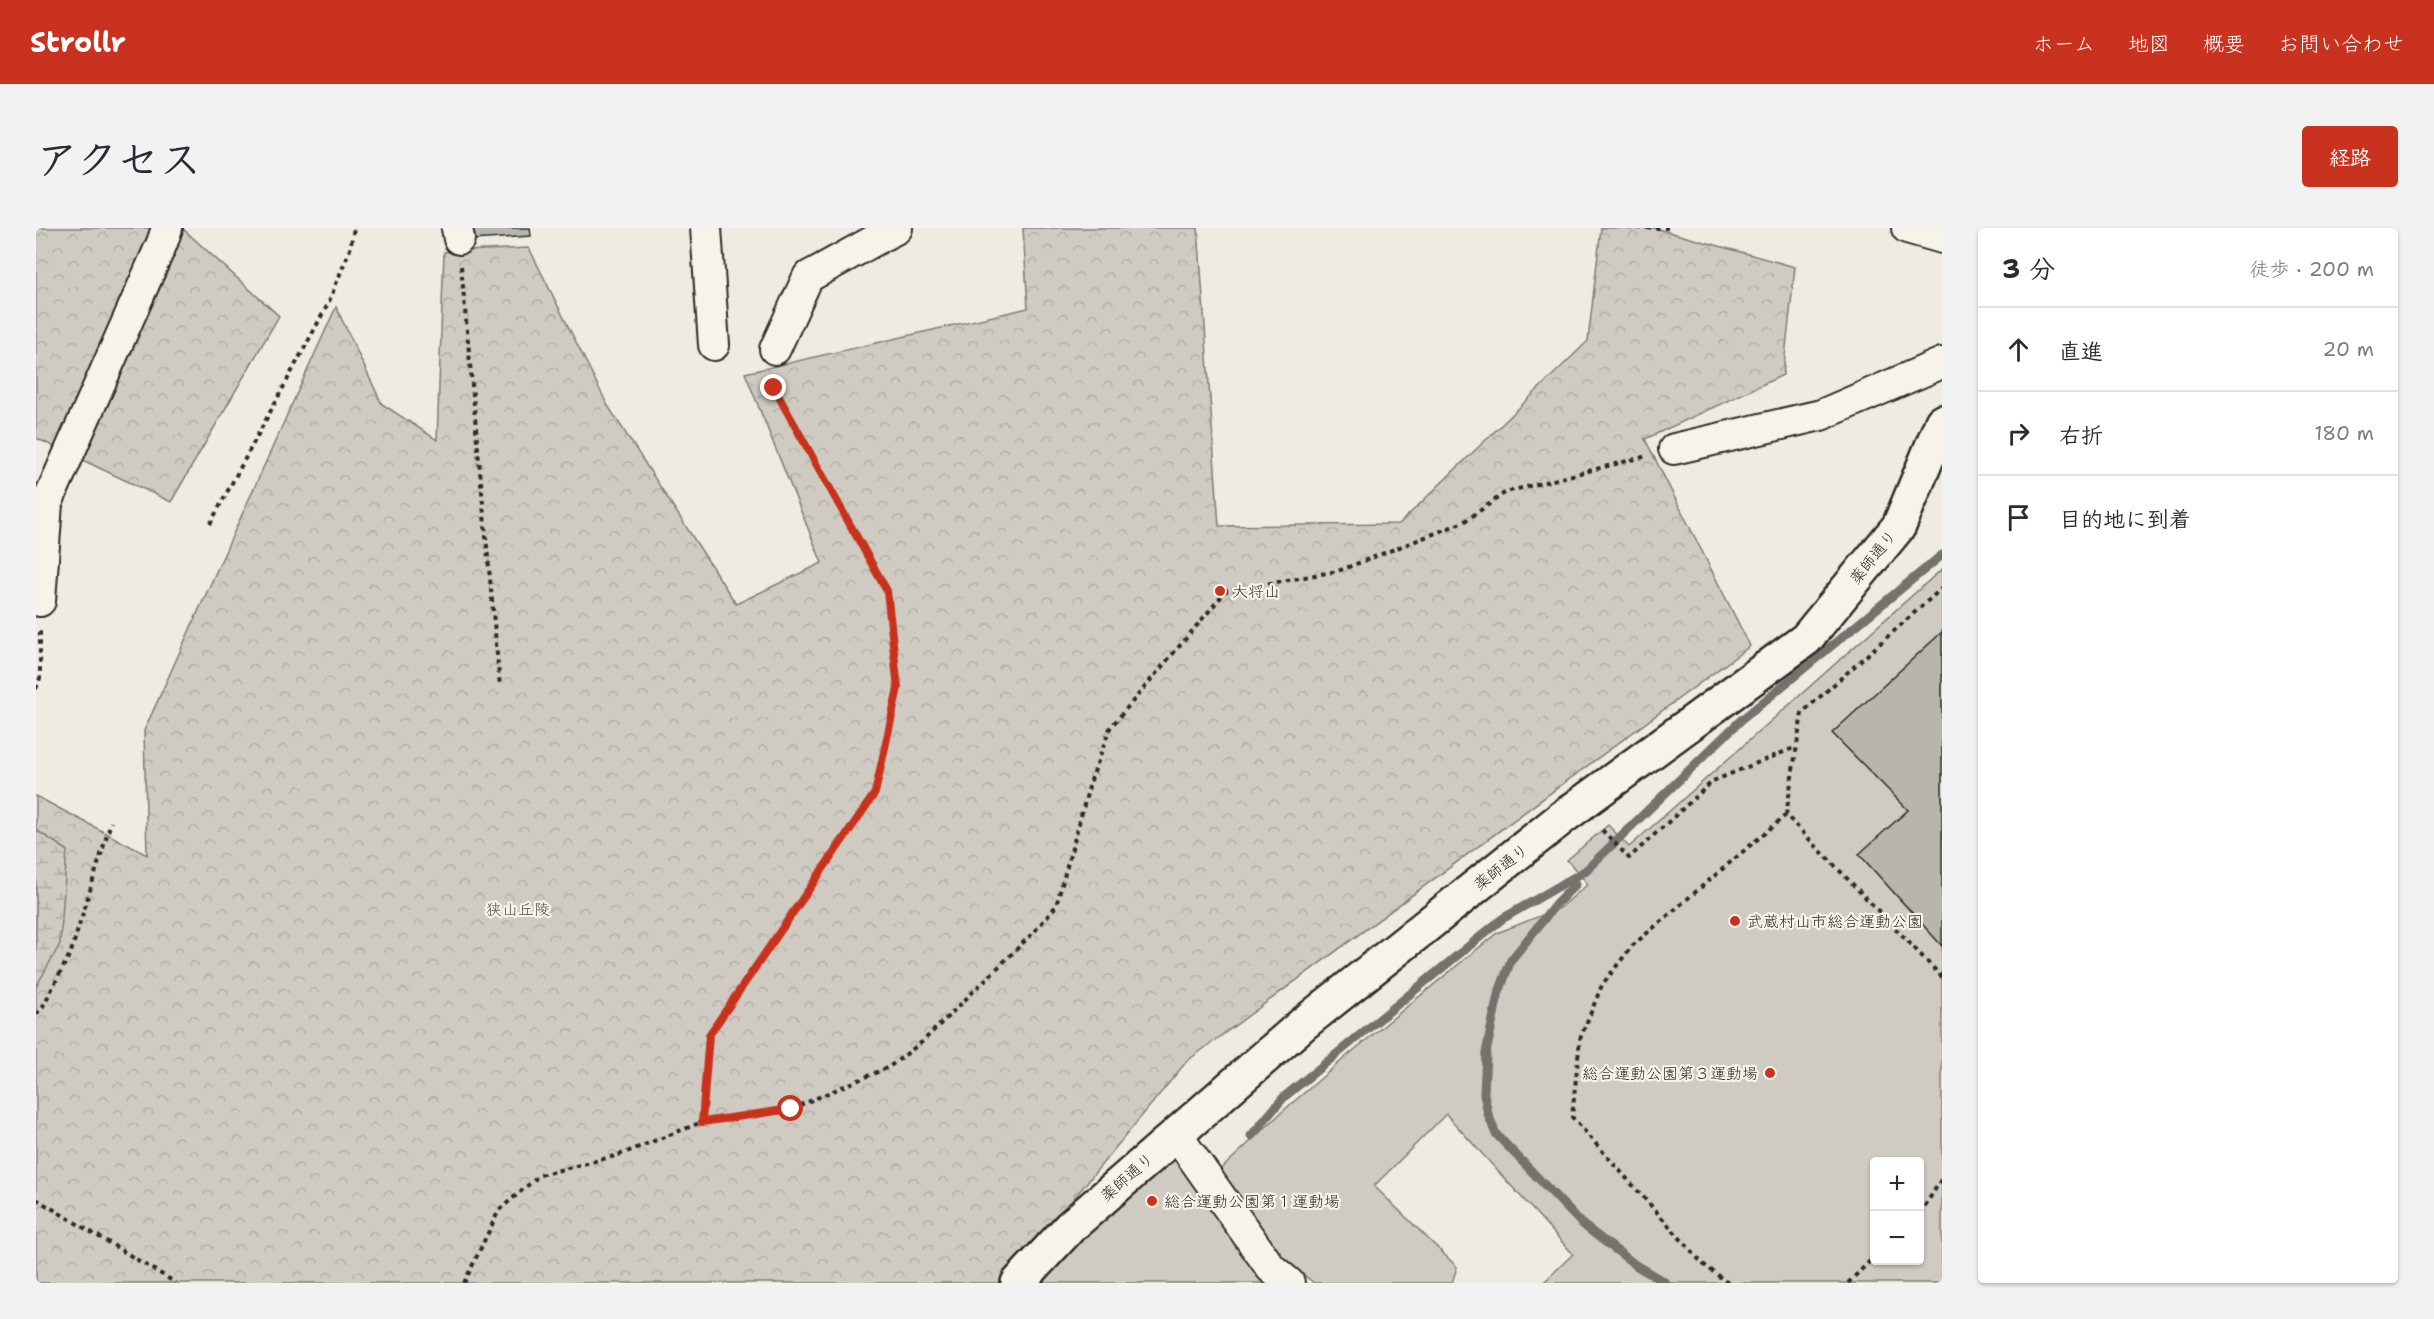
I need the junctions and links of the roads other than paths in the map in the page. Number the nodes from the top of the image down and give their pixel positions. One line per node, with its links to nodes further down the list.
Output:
1 (167, 228): 11 (street)
2 (706, 228): 6 (street)
3 (897, 228): 7 (street)
4 (1907, 228): 5 (street)
5 (1942, 238)
6 (714, 345)
7 (775, 349)
8 (1942, 363): 10 (street)
9 (1942, 422): 12 (street, 薬師通り)
10 (1674, 449)
11 (40, 601)
12 (1176, 1134): 13 (street, 薬師通り); 14 (street)
13 (1018, 1283)
14 (1289, 1283)

